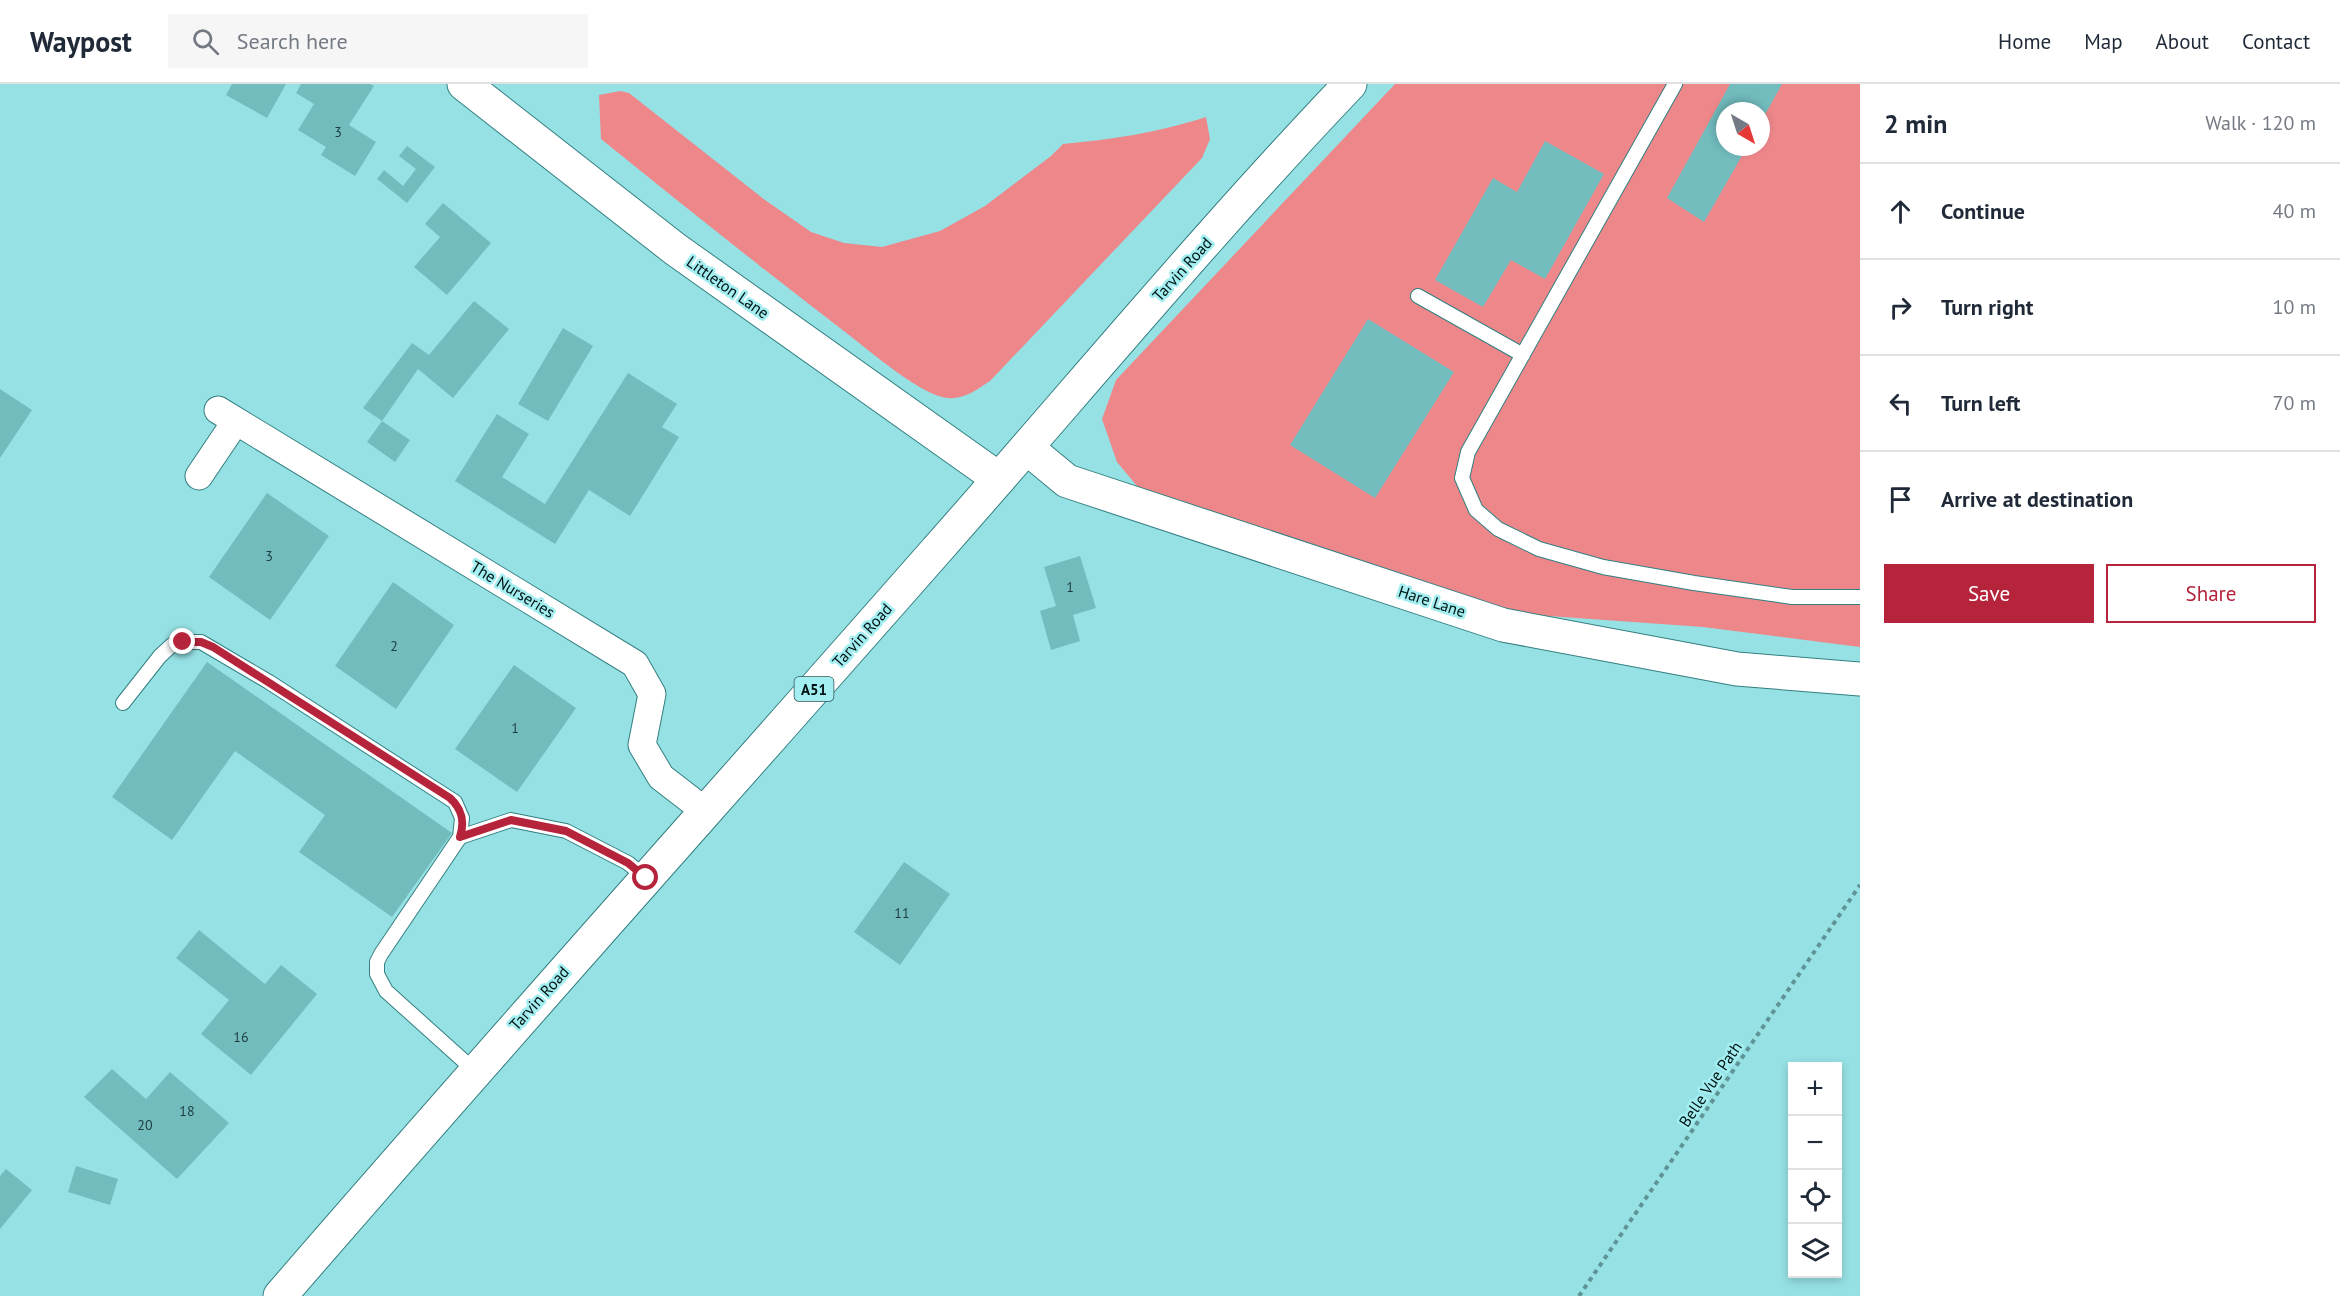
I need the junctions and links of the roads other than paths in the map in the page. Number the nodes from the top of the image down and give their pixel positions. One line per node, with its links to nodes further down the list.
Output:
1 (464, 84): 8 (main road, Littleton Lane)
2 (1350, 84): 6 (main road, Tarvin Road / A51)
3 (1675, 84): 5 (lane)
4 (1418, 296): 5 (lane)
5 (1522, 355): 9 (lane)
6 (1027, 448): 8 (main road, Tarvin Road / A51); 10 (main road, Hare Lane)
7 (199, 476): 12 (street, The Nurseries)
8 (999, 479): 12 (main road, Tarvin Road / A51)
9 (1860, 597)
10 (1860, 679)
11 (123, 703): 13 (lane)
12 (705, 811): 14 (main road, Tarvin Road / A51)
13 (460, 837): 14 (lane); 15 (lane)
14 (646, 878): 15 (main road, Tarvin Road / A51)
15 (475, 1071): 16 (main road, Tarvin Road / A51)
16 (280, 1296)

